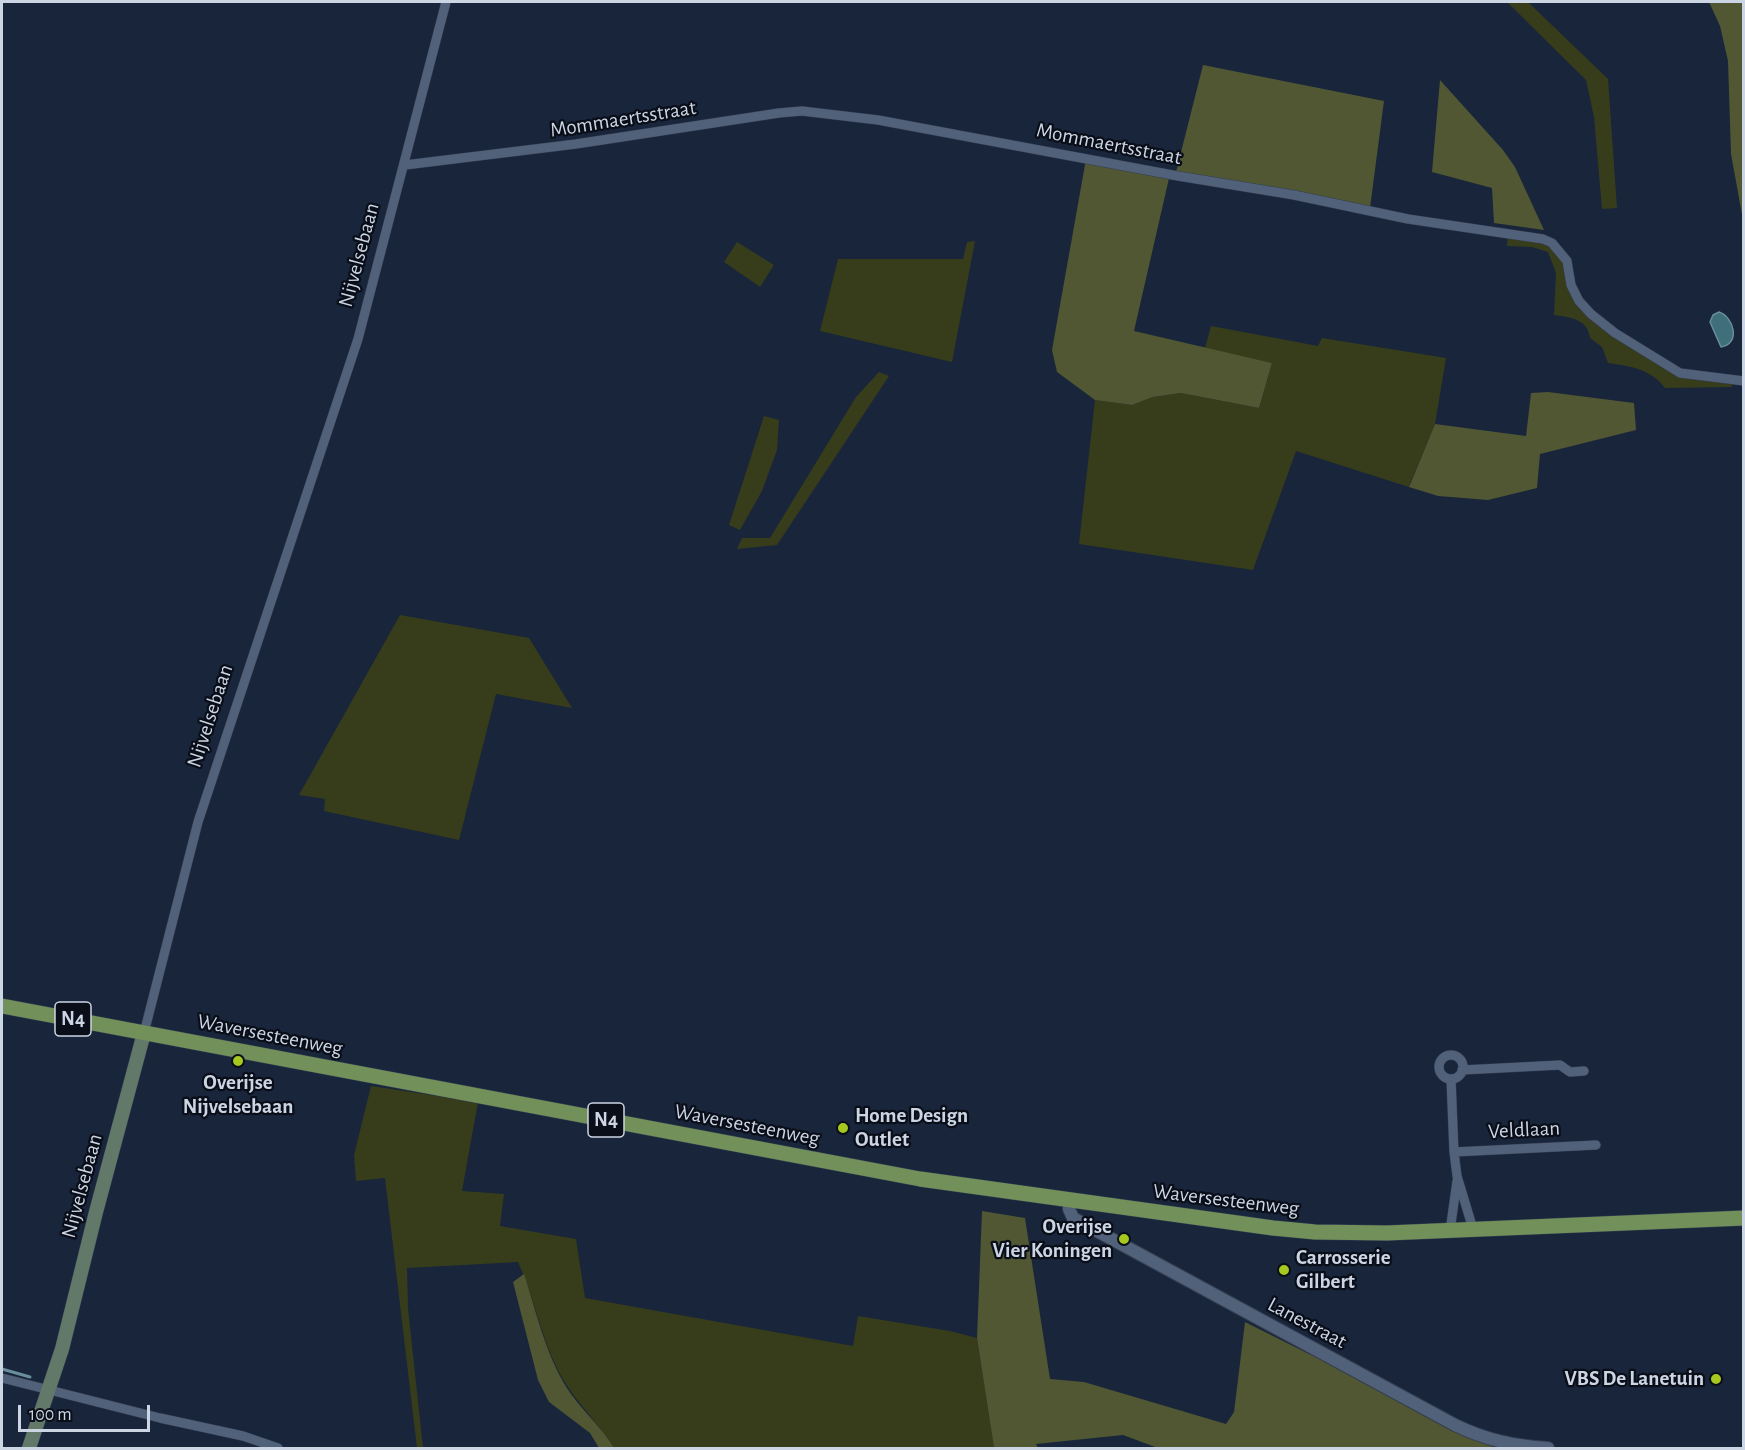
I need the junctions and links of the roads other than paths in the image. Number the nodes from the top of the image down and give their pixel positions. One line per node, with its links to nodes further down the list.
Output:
1 (446, 2): 2 (street, Nijvelsebaan)
2 (405, 165): 3 (street, Mommaertsstraat); 5 (street, Nijvelsebaan)
3 (1743, 381)
4 (2, 1006): 5 (main road, Waversesteenweg / N4)
5 (144, 1033): 12 (main road, Waversesteenweg / N4); 17 (main road, Nijvelsebaan)
6 (1462, 1070): 7 (street); 8 (street); 8 (street)
7 (1584, 1071)
8 (1451, 1079): 10 (street)
9 (1596, 1145): 10 (street, Veldlaan)
10 (1454, 1152): 11 (street)
11 (1457, 1176): 14 (street); 15 (street)
12 (1070, 1200): 15 (main road, Waversesteenweg / N4); 20 (street, Lanestraat)
13 (1743, 1218): 14 (main road, Waversesteenweg / N4)
14 (1473, 1229): 15 (main road, Waversesteenweg / N4)
15 (1450, 1231)
16 (2, 1378): 17 (street)
17 (49, 1391): 18 (main road, Nijvelsebaan); 19 (street)
18 (29, 1449)
19 (278, 1449)
20 (1548, 1449)

